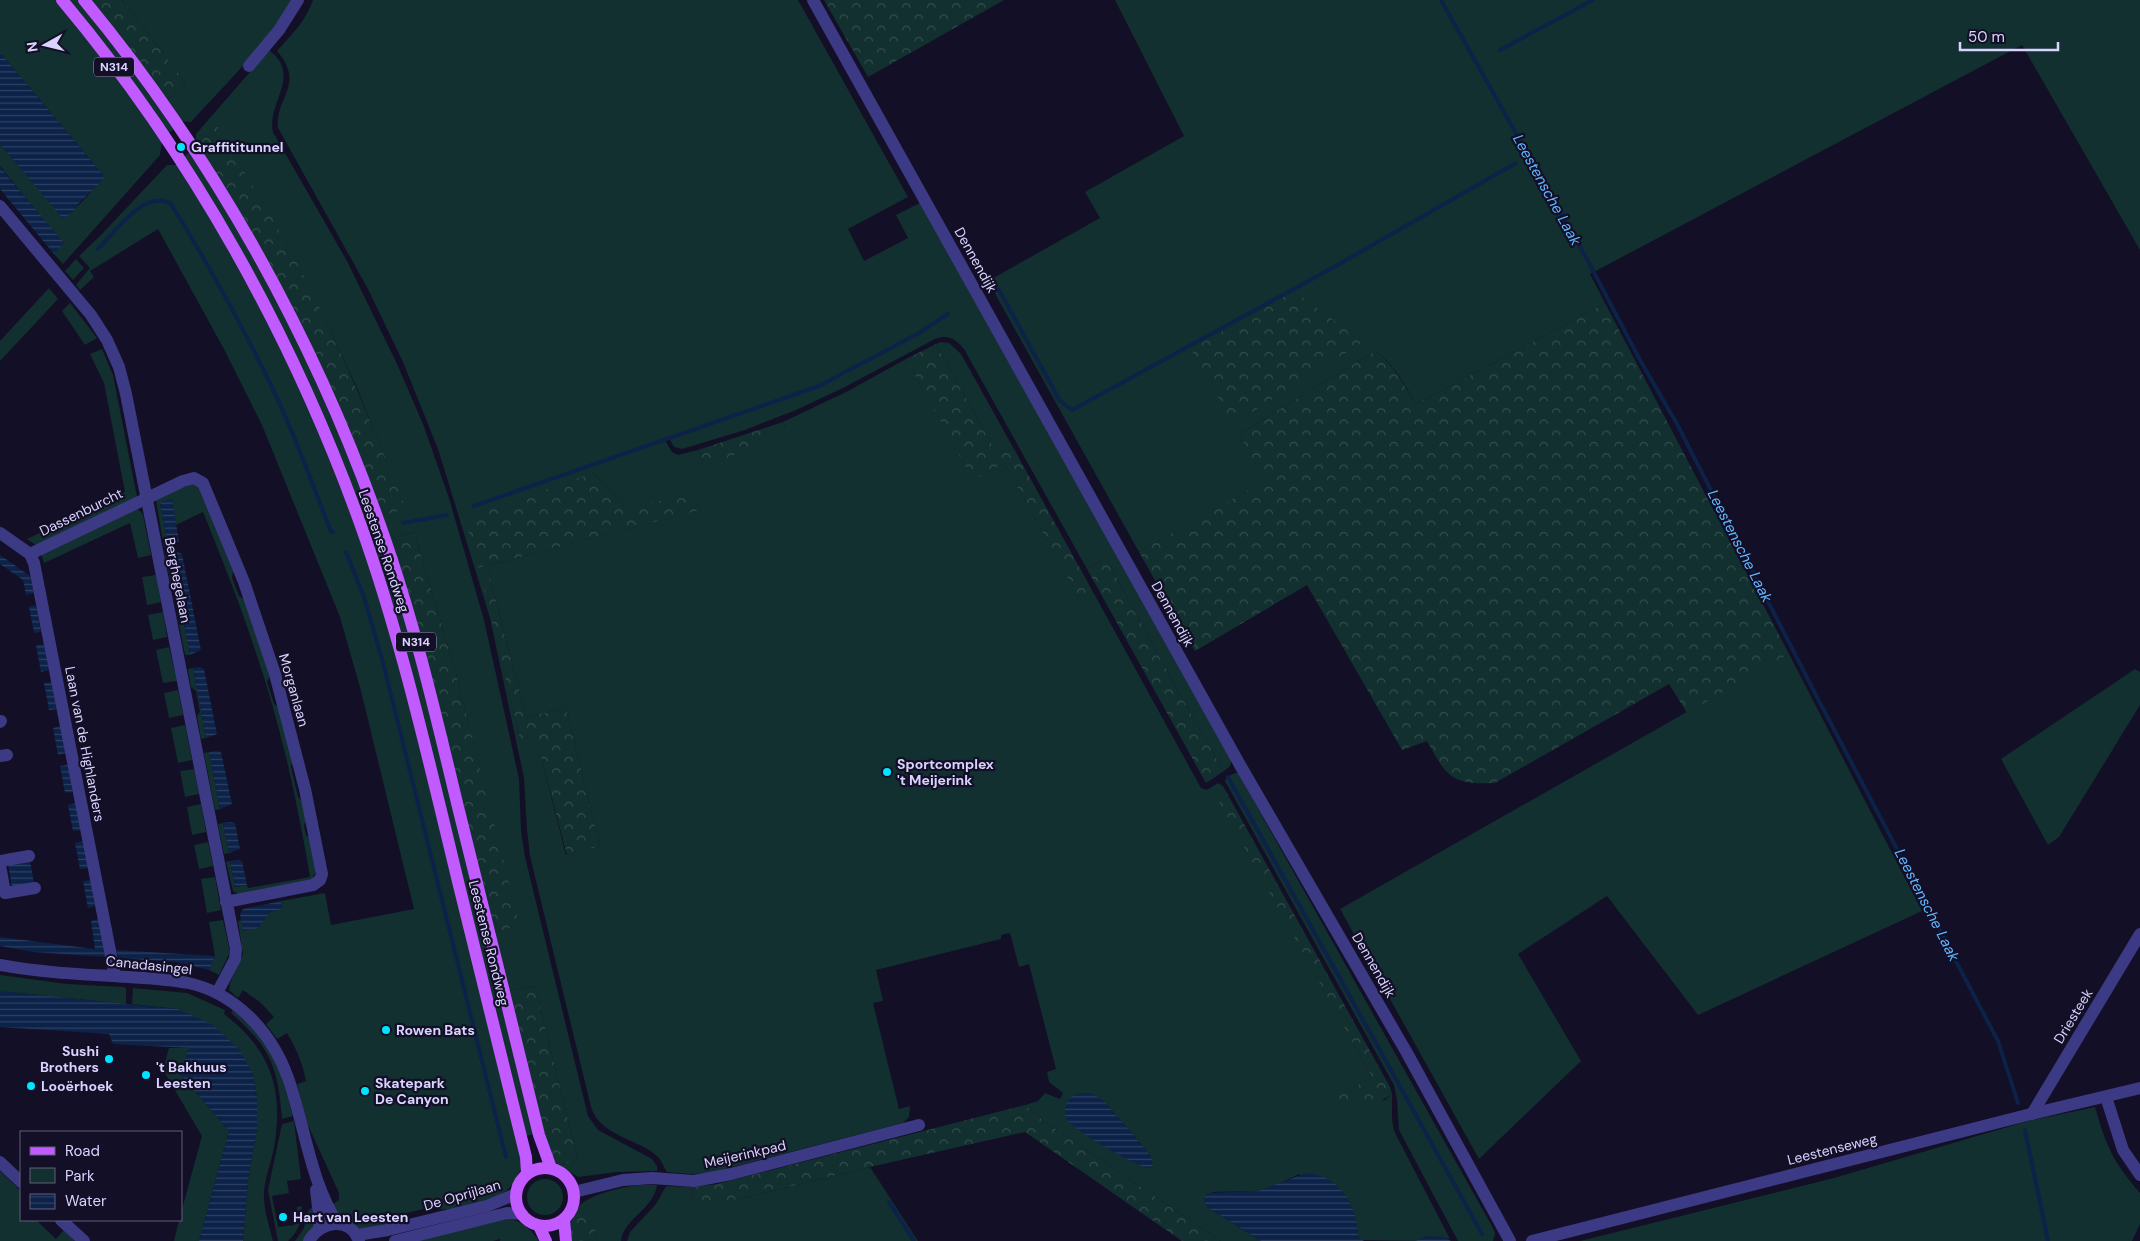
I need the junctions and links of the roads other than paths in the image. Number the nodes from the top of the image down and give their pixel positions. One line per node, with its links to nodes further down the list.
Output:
1 (62, 0): 26 (main road, Leestense Rondweg / N314)
2 (84, 0): 25 (main road, Leestense Rondweg / N314)
3 (298, 0): 5 (street)
4 (813, 0): 43 (street, Dennendijk)
5 (249, 66)
6 (0, 206): 7 (street, Berghegelaan)
7 (146, 497): 9 (street, Dassenburcht); 14 (street, Berghegelaan); 14 (street, Morganlaan)
8 (0, 532): 9 (street)
9 (30, 554): 17 (street, Laan van de Highlanders)
10 (29, 856): 11 (street)
11 (0, 860)
12 (0, 865): 13 (street)
13 (35, 888)
14 (226, 902): 18 (street, Berghegelaan)
15 (2140, 934): 21 (street, Driesteek)
16 (0, 965): 17 (street, Canadasingel)
17 (115, 976): 18 (street, Canadasingel)
18 (217, 993): 23 (street, Canadasingel)
19 (2140, 1088): 20 (street, Leestenseweg)
20 (2106, 1097): 21 (street, Leestenseweg); 27 (street)
21 (2032, 1114): 44 (street, Leestenseweg)
22 (919, 1125): 29 (street, Meijerinkpad)
23 (310, 1158): 34 (street, Canadasingel); 36 (street, Canadasingel)
24 (0, 1162): 28 (street)
25 (551, 1168): 26 (main road); 29 (main road)
26 (527, 1174): 30 (main road)
27 (2140, 1175)
28 (20, 1181)
29 (574, 1192): 32 (main road)
30 (516, 1194): 31 (main road); 37 (street, De Oprijlaan)
31 (522, 1214): 35 (main road); 40 (street, De Oprijlaan)
32 (564, 1220): 35 (main road); 42 (main road)
33 (63, 1221): 38 (street)
34 (338, 1224): 36 (street); 37 (street)
35 (539, 1226): 41 (main road)
36 (319, 1228): 39 (street)
37 (358, 1238)
38 (84, 1241)
39 (309, 1241)
40 (395, 1241)
41 (546, 1241)
42 (566, 1241)
43 (1510, 1241)
44 (1532, 1241)

